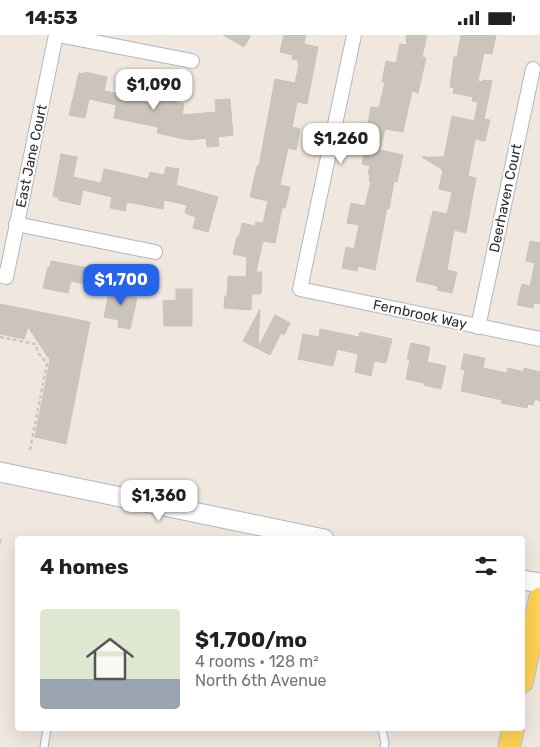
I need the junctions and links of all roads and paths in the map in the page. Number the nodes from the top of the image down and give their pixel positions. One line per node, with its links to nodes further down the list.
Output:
1 (57, 35): 3 (street); 5 (street, East Jane Court)
2 (354, 35): 8 (street, Fernbrook Way)
3 (192, 61)
4 (533, 69): 8 (street, Deerhaven Court)
5 (16, 224): 6 (street); 7 (street, East Jane Court)
6 (155, 252)
7 (3, 276)
8 (478, 327): 10 (street, Fernbrook Way)
9 (0, 337): 11 (path)
10 (540, 339)
11 (30, 450)
12 (0, 472): 13 (main road)
13 (306, 536)
14 (0, 539): 15 (path)
15 (0, 546)
16 (525, 580): 17 (main road)
17 (540, 583)
18 (540, 597): 19 (main road)
19 (525, 668)
20 (47, 731): 23 (lane)
21 (382, 731): 24 (lane)
22 (513, 731): 25 (main road)
23 (44, 747)
24 (384, 747)
25 (509, 747)

